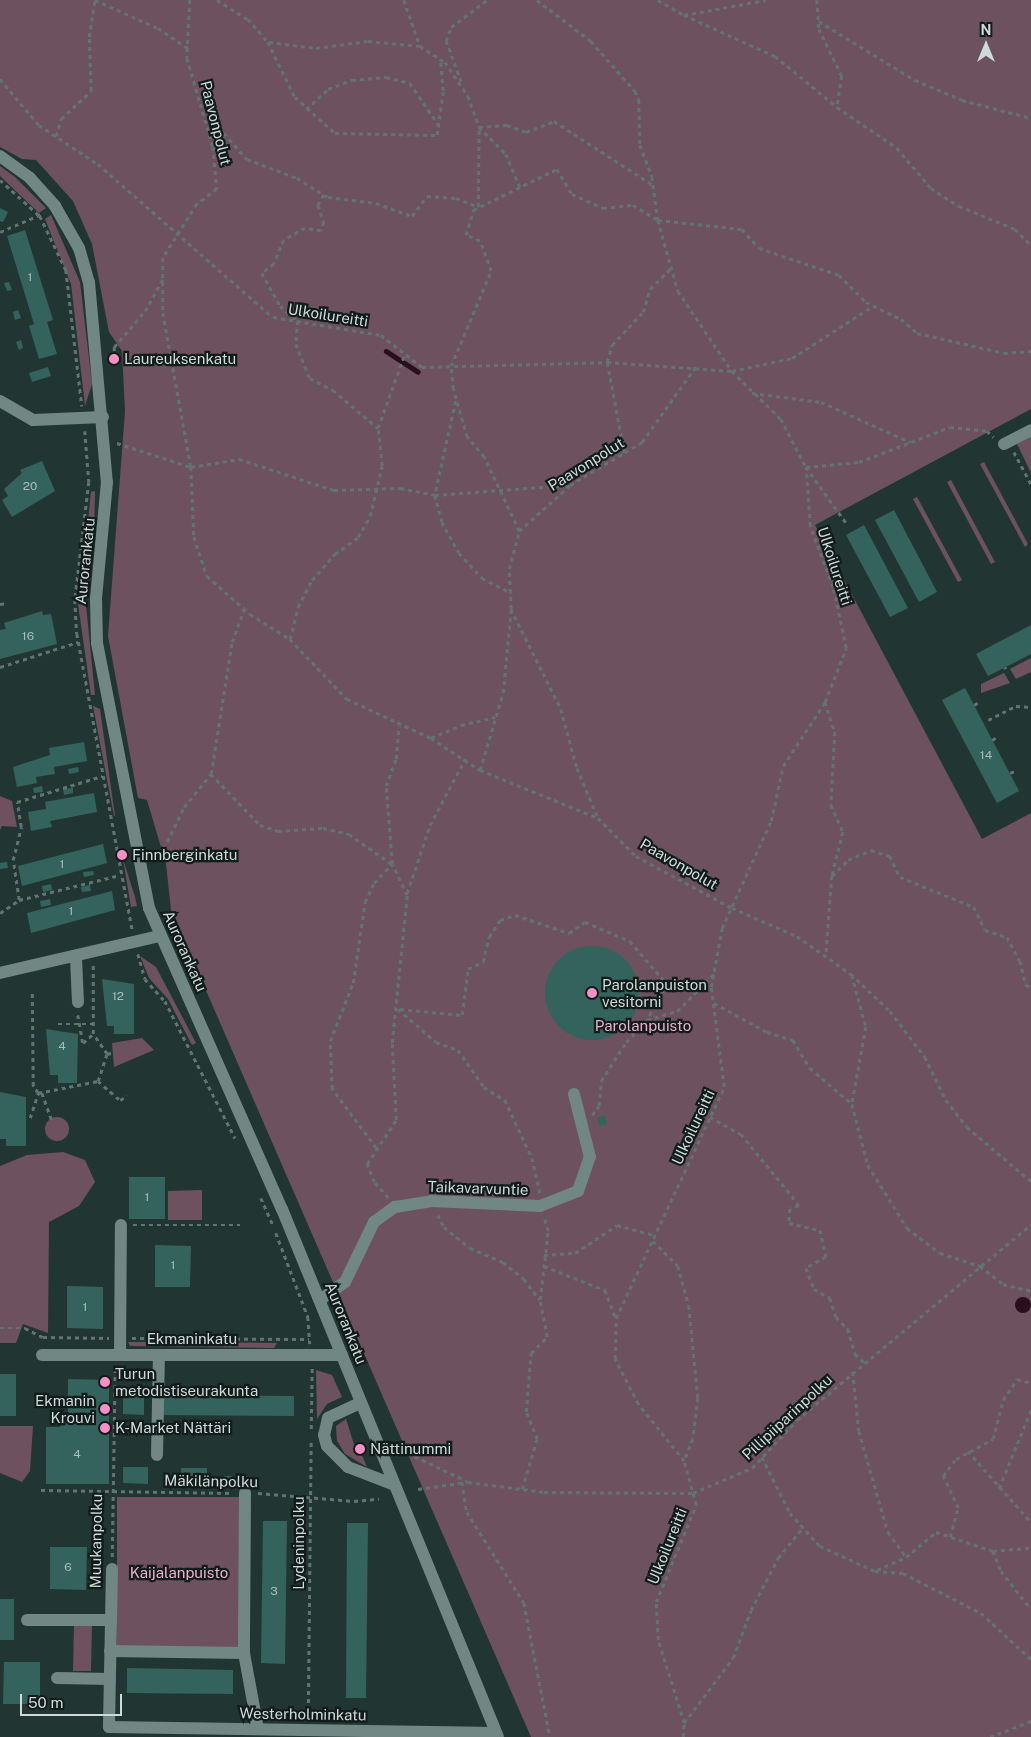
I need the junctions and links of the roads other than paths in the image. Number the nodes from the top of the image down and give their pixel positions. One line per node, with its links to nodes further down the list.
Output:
1 (0, 156): 3 (street, Aurorankatu)
2 (0, 401): 3 (street)
3 (103, 417): 6 (street, Aurorankatu)
4 (1031, 430): 5 (street)
5 (1006, 443)
6 (159, 936): 7 (street); 12 (street, Aurorankatu)
7 (76, 958): 8 (street); 9 (street)
8 (0, 973)
9 (78, 1002)
10 (574, 1094): 12 (street, Taikavarvuntie)
11 (121, 1225): 14 (street)
12 (320, 1300): 16 (street, Aurorankatu)
13 (42, 1355): 14 (street, Ekmaninkatu)
14 (117, 1355): 15 (street, Ekmaninkatu)
15 (159, 1355): 16 (street, Ekmaninkatu); 18 (street)
16 (342, 1355): 17 (street, Aurorankatu)
17 (360, 1403): 19 (street, Aurorankatu); 19 (street)
18 (157, 1455)
19 (392, 1484): 30 (street, Aurorankatu)
20 (245, 1493): 25 (street)
21 (112, 1569): 23 (street, Muukanpolku)
22 (27, 1620): 23 (street)
23 (111, 1620): 24 (street, Muukanpolku)
24 (110, 1651): 25 (street); 27 (street, Muukanpolku)
25 (244, 1653): 29 (street)
26 (58, 1678): 27 (street)
27 (110, 1679): 28 (street, Muukanpolku)
28 (109, 1727): 29 (street, Westerholminkatu)
29 (258, 1730): 30 (street, Westerholminkatu)
30 (497, 1735)

